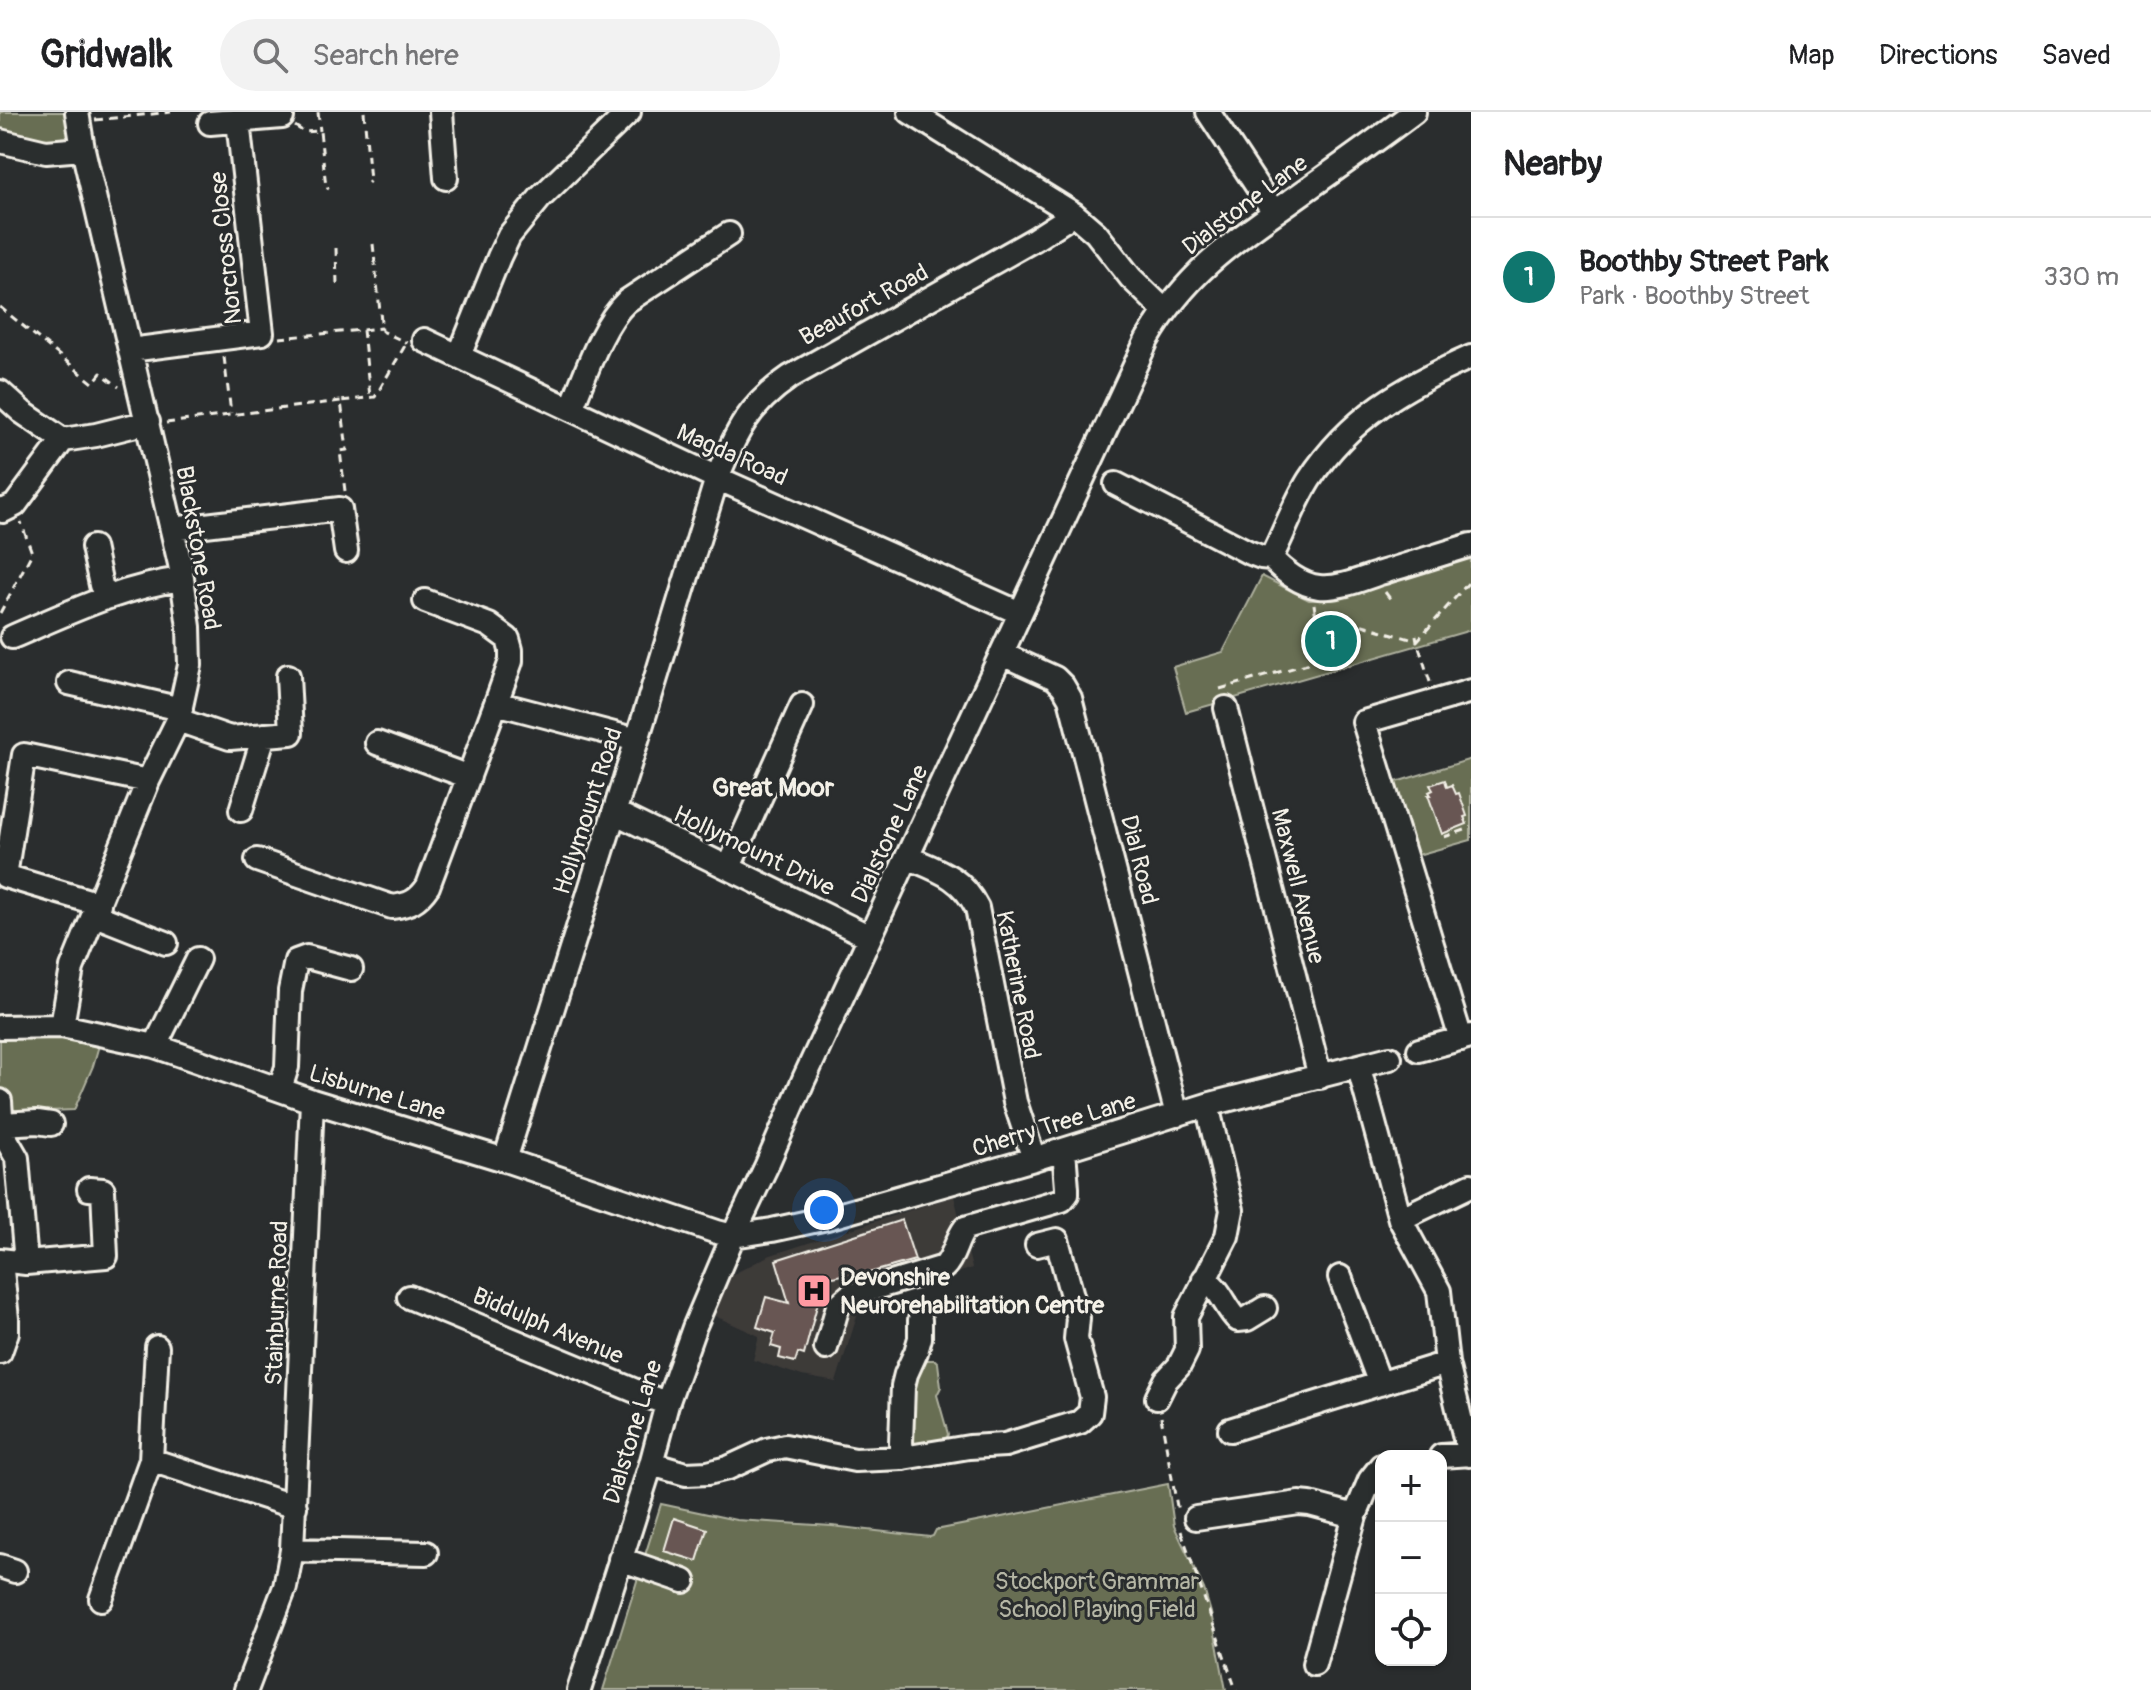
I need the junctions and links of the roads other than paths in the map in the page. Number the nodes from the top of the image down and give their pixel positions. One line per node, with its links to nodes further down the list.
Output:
1 (441, 112): 13 (street)
2 (629, 112): 20 (street)
3 (910, 112): 15 (street)
4 (1208, 112): 14 (street)
5 (1414, 112): 8 (street, Dialstone Lane)
6 (77, 117): 12 (street, Blackstone Road)
7 (282, 117): 9 (street)
8 (1390, 119): 14 (street, Dialstone Lane)
9 (238, 121): 10 (street); 19 (street, Norcross Close)
10 (210, 123)
11 (0, 141): 12 (street)
12 (83, 149): 19 (street, Blackstone Road)
13 (446, 178)
14 (1274, 212): 17 (street, Dialstone Lane)
15 (1074, 214): 17 (street); 26 (street, Beaufort Road)
16 (729, 234): 23 (street)
17 (1164, 310): 37 (street, Dialstone Lane)
18 (415, 342): 20 (street, Magda Road)
19 (130, 350): 24 (street, Blackstone Road)
20 (459, 356): 23 (street, Magda Road)
21 (1471, 357): 33 (street)
22 (0, 392): 25 (street)
23 (571, 409): 26 (street, Magda Road)
24 (147, 418): 25 (street); 29 (street, Blackstone Road)
25 (63, 440): 28 (street)
26 (717, 478): 37 (street, Magda Road); 48 (street, Hollymount Road)
27 (1116, 484): 33 (street)
28 (0, 510)
29 (172, 529): 32 (street); 34 (street, Blackstone Road)
30 (1471, 545): 33 (street)
31 (93, 547): 35 (street)
32 (346, 551)
33 (1271, 558)
34 (182, 579): 35 (street); 46 (street, Blackstone Road)
35 (107, 596): 38 (street)
36 (425, 600): 43 (street)
37 (1020, 613): 39 (street, Dialstone Lane)
38 (12, 637)
39 (1002, 654): 54 (street, Dialstone Lane); 74 (street, Dial Road)
40 (288, 676): 47 (street)
41 (69, 683): 46 (street)
42 (1471, 691): 64 (street)
43 (496, 703): 48 (street); 50 (street)
44 (802, 705): 56 (street)
45 (1226, 708): 69 (street, Maxwell Avenue)
46 (179, 715): 47 (street); 51 (street, Blackstone Road)
47 (264, 735): 52 (street)
48 (637, 740): 53 (street, Hollymount Road)
49 (377, 743): 50 (street)
50 (469, 777): 55 (street)
51 (148, 781): 57 (street, Blackstone Road); 57 (street)
52 (241, 810)
53 (614, 812): 56 (street, Hollymount Drive); 79 (street, Hollymount Road)
54 (907, 857): 58 (street, Dialstone Lane); 78 (street, Katherine Road)
55 (257, 860)
56 (729, 867): 58 (street, Hollymount Drive)
57 (97, 910): 59 (street); 62 (street, Blackstone Road)
58 (870, 937): 83 (street, Dialstone Lane)
59 (166, 943)
60 (198, 959): 65 (street)
61 (351, 969): 70 (street)
62 (62, 1026): 63 (street, Lisburne Lane); 65 (street, Lisburne Lane)
63 (0, 1027)
64 (1466, 1038): 66 (street)
65 (155, 1046): 70 (street, Lisburne Lane)
66 (1419, 1050)
67 (1390, 1058): 68 (street, Cherry Tree Lane)
68 (1359, 1068): 69 (street, Cherry Tree Lane); 82 (street)
69 (1320, 1077): 73 (street, Cherry Tree Lane)
70 (280, 1089): 72 (street, Lisburne Lane)
71 (0, 1101): 76 (street)
72 (312, 1101): 79 (street, Lisburne Lane); 106 (street, Stainburne Road)
73 (1207, 1105): 74 (street, Cherry Tree Lane); 88 (street)
74 (1177, 1115): 77 (street, Cherry Tree Lane)
75 (51, 1124): 76 (street)
76 (1, 1129): 86 (street)
77 (1064, 1150): 78 (street, Cherry Tree Lane); 93 (street)
78 (1034, 1159): 83 (street, Cherry Tree Lane)
79 (505, 1160): 83 (street, Lisburne Lane)
80 (1471, 1185): 82 (street)
81 (89, 1189): 86 (street)
82 (1400, 1219): 95 (street)
83 (733, 1236): 98 (street, Dialstone Lane)
84 (1037, 1245): 102 (street)
85 (0, 1260): 86 (street); 94 (street)
86 (26, 1263)
87 (1340, 1277): 96 (street)
88 (1204, 1279): 90 (street); 97 (street)
89 (409, 1297): 98 (street, Biddulph Avenue)
90 (1265, 1308)
91 (920, 1320): 102 (street)
92 (157, 1347): 103 (street)
93 (826, 1348)
94 (0, 1352)
95 (1447, 1363): 96 (street); 100 (street)
96 (1380, 1384): 99 (street)
97 (1157, 1398)
98 (667, 1404): 104 (street, Dialstone Lane)
99 (1230, 1430)
100 (1470, 1454): 101 (street)
101 (1447, 1456)
102 (903, 1458): 104 (street)
103 (151, 1460): 106 (street); 113 (street)
104 (651, 1464): 111 (street, Dialstone Lane)
105 (1375, 1474): 107 (street)
106 (295, 1507): 109 (street, Stainburne Road)
107 (1355, 1516): 108 (street); 114 (street)
108 (1207, 1520)
109 (292, 1550): 110 (street); 115 (street, Stainburne Road)
110 (426, 1553)
111 (620, 1559): 112 (street); 116 (street, Dialstone Lane)
112 (684, 1581)
113 (101, 1599)
114 (1314, 1664)
115 (246, 1690)
116 (579, 1690)

